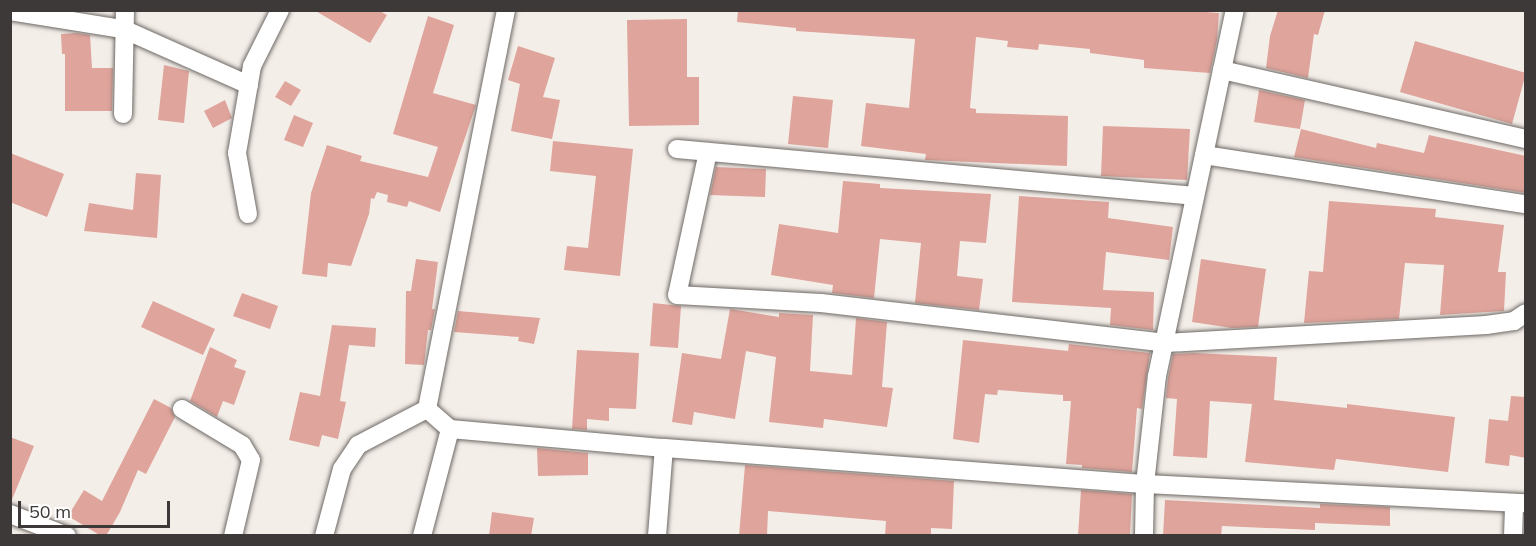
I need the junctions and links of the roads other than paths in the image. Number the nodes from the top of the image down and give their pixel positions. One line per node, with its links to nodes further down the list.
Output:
1 (125, 10): 6 (street)
2 (280, 10): 8 (street)
3 (506, 10): 20 (street)
4 (1235, 10): 7 (street)
5 (10, 11): 6 (street)
6 (123, 29): 8 (street); 9 (street)
7 (1222, 70): 10 (street); 13 (street)
8 (249, 85): 16 (street)
9 (123, 114)
10 (1526, 139)
11 (677, 149): 12 (street)
12 (708, 152): 14 (street); 18 (street)
13 (1204, 155): 14 (street); 15 (street)
14 (1195, 196): 18 (street)
15 (1526, 204)
16 (248, 214)
17 (1526, 313): 18 (street)
18 (1166, 343): 23 (street)
19 (182, 409): 28 (street)
20 (427, 409): 21 (street); 29 (street)
21 (450, 429): 22 (street); 30 (street)
22 (664, 448): 23 (street); 31 (street)
23 (1145, 484): 24 (street); 32 (street)
24 (1520, 503): 33 (street)
25 (10, 514): 26 (street)
26 (31, 529): 27 (street)
27 (67, 536)
28 (233, 536)
29 (324, 536)
30 (422, 536)
31 (657, 536)
32 (1143, 536)
33 (1513, 536)

